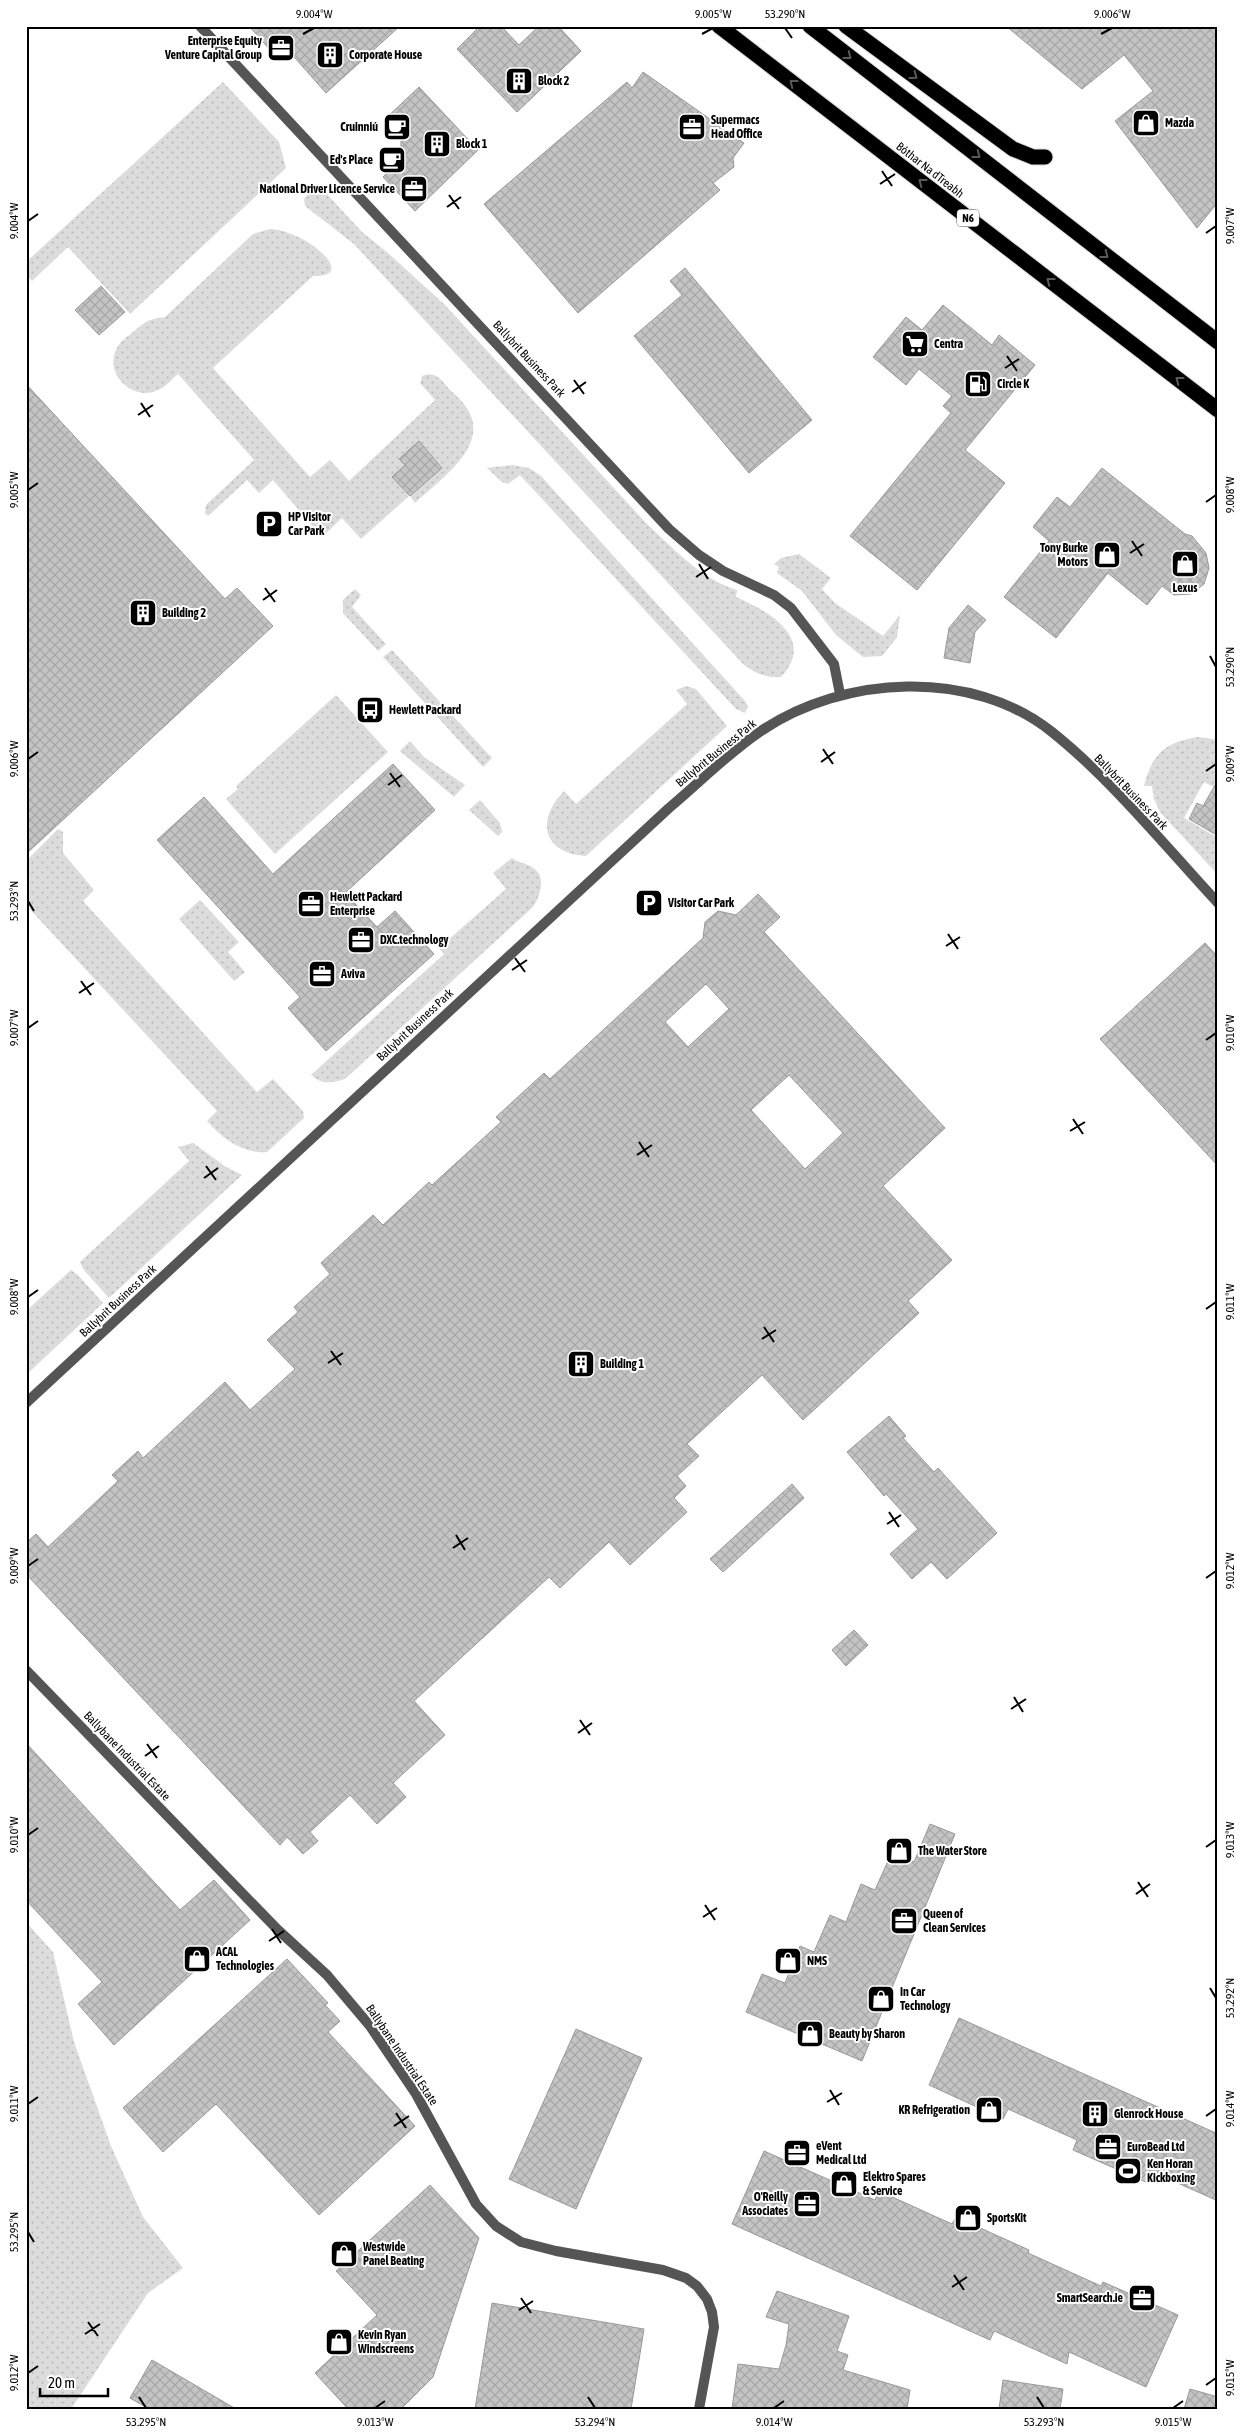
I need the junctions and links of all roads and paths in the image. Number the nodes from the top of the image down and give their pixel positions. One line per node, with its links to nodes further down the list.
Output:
1 (200, 26): 8 (street, Ballybrit Business Park)
2 (719, 26): 7 (highway, Bóthar Na dTreabh / N6, one-way to 2)
3 (810, 26): 6 (highway, one-way to 6)
4 (846, 26): 5 (highway, one-way to 5)
5 (1045, 157)
6 (1218, 342)
7 (1218, 410)
8 (840, 694): 9 (street, Ballybrit Business Park); 10 (street, Ballybrit Business Park)
9 (1218, 903)
10 (26, 1403)
11 (26, 1670): 12 (street, Ballybane Industrial Estate)
12 (699, 2409)

